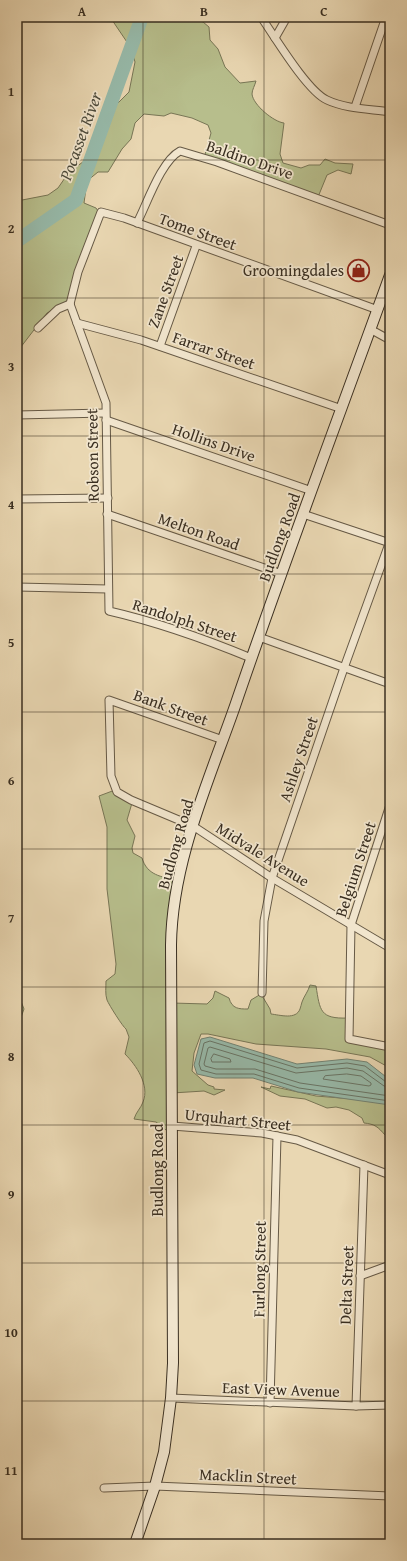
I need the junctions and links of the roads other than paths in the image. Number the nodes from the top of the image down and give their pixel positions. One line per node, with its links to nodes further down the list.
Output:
1 (261, 17): 4 (street)
2 (287, 17): 4 (street)
3 (386, 17): 5 (street)
4 (275, 38): 5 (street)
5 (355, 107): 6 (street)
6 (390, 112)
7 (137, 223): 8 (street, Baldino Drive); 9 (street, Tome Street); 11 (street, Tome Street)
8 (390, 225)
9 (196, 246): 12 (street, Tome Street); 17 (street, Zane Street)
10 (390, 276): 12 (main road, Budlong Road)
11 (70, 304): 13 (street, Robson Street); 14 (street)
12 (378, 310): 15 (main road, Budlong Road)
13 (77, 323): 17 (street, Farrar Street); 20 (street, Robson Street)
14 (38, 328)
15 (370, 330): 16 (street); 18 (main road, Budlong Road)
16 (390, 340)
17 (160, 346): 18 (street, Farrar Street)
18 (342, 409): 21 (main road, Budlong Road)
19 (17, 415): 20 (street)
20 (106, 417): 21 (street, Hollins Drive); 22 (street, Robson Street)
21 (312, 491): 25 (main road, Budlong Road)
22 (108, 498): 23 (street); 24 (street, Robson Street)
23 (17, 499)
24 (108, 514): 27 (street, Melton Road); 29 (street, Robson Street)
25 (303, 514): 26 (street); 27 (main road, Budlong Road)
26 (390, 542): 33 (street, Ashley Street)
27 (282, 574): 31 (main road, Budlong Road)
28 (17, 587): 29 (street)
29 (108, 589): 30 (street, Robson Street)
30 (109, 611): 32 (street, Randolph Street)
31 (259, 638): 32 (main road, Budlong Road); 33 (street)
32 (251, 658): 35 (main road, Budlong Road)
33 (344, 668): 34 (street); 39 (street, Ashley Street)
34 (390, 684)
35 (223, 740): 36 (street, Bank Street); 38 (main road, Budlong Road)
36 (117, 792): 38 (street, Midvale Avenue)
37 (390, 805): 40 (street, Belgium Street)
38 (193, 826): 39 (street, Midvale Avenue); 44 (main road, Budlong Road)
39 (272, 878): 40 (street, Midvale Avenue); 42 (street, Ashley Street)
40 (351, 925): 41 (street, Midvale Avenue); 43 (street, Belgium Street)
41 (390, 948)
42 (262, 993)
43 (390, 1047)
44 (172, 1126): 45 (street, Urquhart Street); 50 (main road, Budlong Road)
45 (276, 1136): 46 (street, Urquhart Street); 51 (street, Furlong Street)
46 (364, 1165): 47 (street, Urquhart Street); 49 (street, Delta Street)
47 (390, 1175)
48 (390, 1265): 49 (street)
49 (360, 1276): 53 (street, Delta Street)
50 (171, 1398): 51 (street, East View Avenue); 54 (main road, Budlong Road)
51 (270, 1403): 53 (street, East View Avenue)
52 (390, 1405): 53 (street, East View Avenue)
53 (356, 1406)
54 (155, 1486): 55 (street, Macklin Street); 56 (street, Macklin Street); 57 (main road, Budlong Road)
55 (104, 1488)
56 (390, 1496)
57 (135, 1544)

